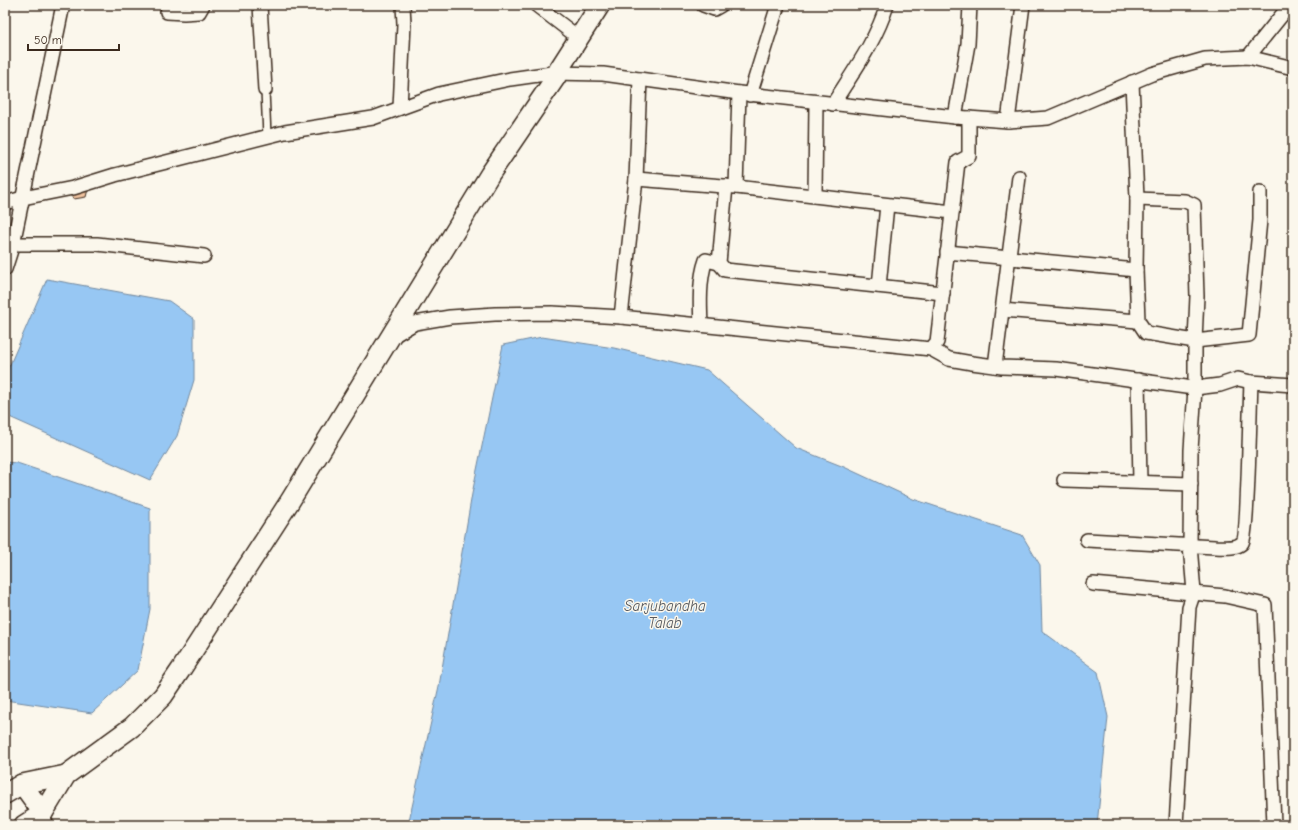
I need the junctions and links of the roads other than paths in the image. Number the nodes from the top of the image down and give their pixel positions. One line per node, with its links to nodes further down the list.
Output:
1 (63, 5): 35 (street)
2 (203, 5): 14 (street)
3 (260, 5): 21 (street)
4 (402, 5): 25 (street)
5 (536, 5): 15 (street)
6 (600, 5): 15 (street)
7 (703, 5): 8 (street)
8 (721, 5)
9 (778, 5): 22 (street)
10 (887, 5): 24 (street)
11 (970, 5): 26 (street)
12 (1023, 5): 28 (street)
13 (1290, 5): 16 (street)
14 (167, 12)
15 (579, 38): 18 (street)
16 (1248, 57): 17 (street); 20 (street)
17 (1293, 68)
18 (557, 73): 19 (street); 25 (street); 53 (street)
19 (640, 80): 22 (street); 31 (street)
20 (1132, 82): 28 (street); 36 (street)
21 (265, 90): 29 (lane)
22 (745, 94): 23 (street); 32 (street)
23 (816, 102): 24 (street); 34 (street)
24 (833, 104): 26 (street)
25 (400, 108): 29 (street)
26 (955, 117): 27 (street)
27 (969, 118): 28 (street); 39 (street)
28 (1008, 121)
29 (267, 136): 35 (street)
30 (1019, 177): 43 (street)
31 (636, 179): 32 (street); 50 (street)
32 (731, 187): 34 (street); 44 (street)
33 (1260, 192): 54 (street)
34 (815, 196): 38 (street)
35 (23, 198): 37 (street); 40 (street)
36 (1137, 199): 46 (street); 54 (street)
37 (5, 203)
38 (888, 205): 39 (street); 47 (street)
39 (952, 212): 41 (street)
40 (13, 244): 42 (street); 45 (street)
41 (947, 252): 43 (street); 48 (street)
42 (204, 256)
43 (1009, 258): 46 (street); 49 (street)
44 (719, 263): 47 (street); 52 (street)
45 (5, 269)
46 (1136, 270): 51 (street)
47 (879, 286): 48 (street)
48 (943, 293): 55 (street)
49 (1002, 310): 51 (street); 56 (street)
50 (621, 317): 52 (street); 53 (street)
51 (1138, 321): 54 (street)
52 (701, 325): 55 (street)
53 (388, 338): 68 (street)
54 (1195, 341): 60 (street)
55 (931, 349): 56 (street)
56 (995, 366): 57 (street)
57 (1138, 380): 60 (street); 62 (street)
58 (1250, 382): 59 (street); 60 (street); 65 (street)
59 (1293, 384)
60 (1195, 388): 63 (street)
61 (1064, 480): 62 (street)
62 (1140, 482): 63 (street)
63 (1191, 484): 65 (street)
64 (1087, 540): 65 (street)
65 (1190, 546): 67 (street)
66 (1093, 584): 67 (street)
67 (1194, 592): 73 (street); 74 (street)
68 (66, 775): 69 (street); 71 (street)
69 (22, 784): 70 (street); 71 (street)
70 (5, 794)
71 (47, 819): 72 (street)
72 (24, 825)
73 (1176, 825)
74 (1274, 825)

